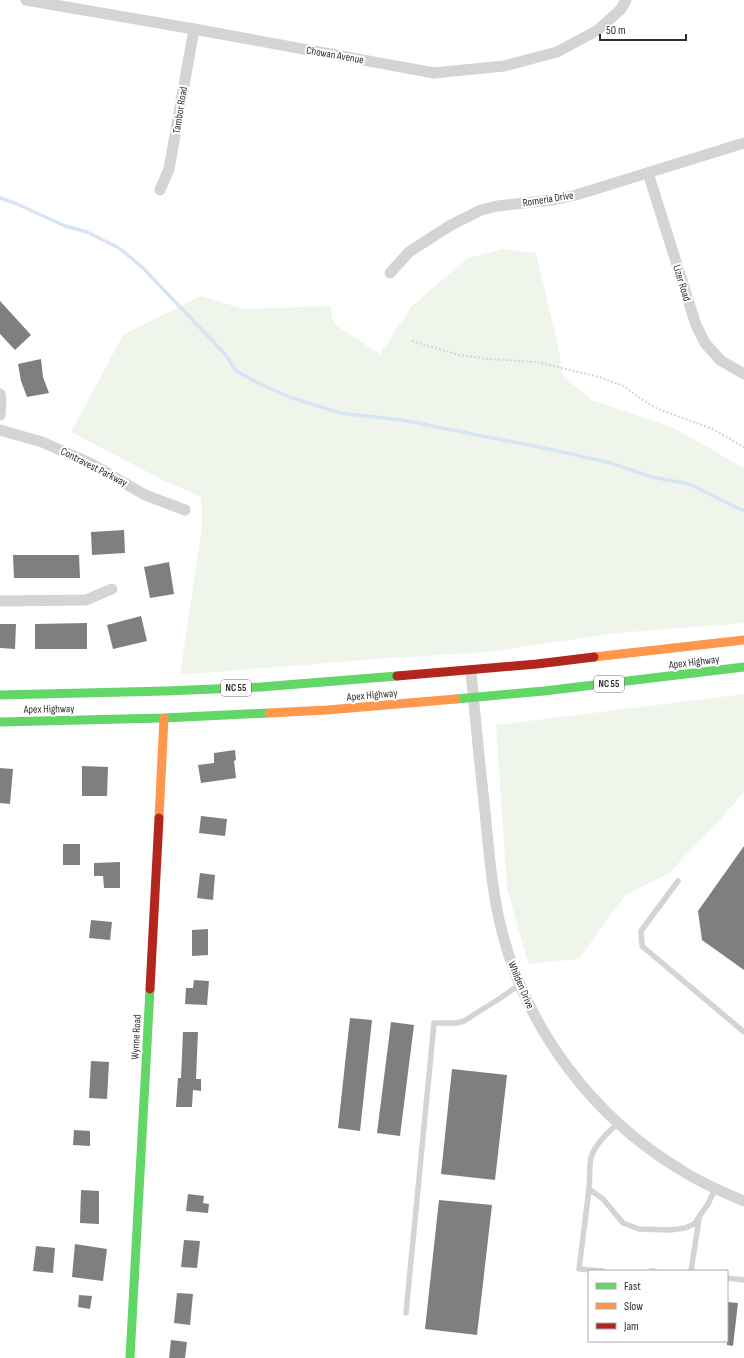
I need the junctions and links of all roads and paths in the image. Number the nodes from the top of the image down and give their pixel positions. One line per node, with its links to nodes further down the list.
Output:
1 (26, 0): 3 (street, Chowan Avenue)
2 (626, 0): 3 (street, Chowan Avenue)
3 (194, 29): 6 (street, Tambor Road)
4 (744, 143): 5 (street, Romeria Drive)
5 (648, 173): 7 (street, Romeria Drive); 9 (street, Lizer Road)
6 (160, 190)
7 (390, 273)
8 (412, 341): 13 (path)
9 (744, 374)
10 (0, 394): 11 (street)
11 (0, 415)
12 (0, 430): 14 (street, Contravest Parkway)
13 (744, 447)
14 (185, 510)
15 (112, 589): 16 (street)
16 (0, 601)
17 (744, 640): 19 (main road, Apex Highway / NC 55)
18 (744, 668): 21 (main road, Apex Highway / NC 55)
19 (471, 671): 20 (main road, Apex Highway / NC 55); 21 (street, Whilden Drive)
20 (0, 695)
21 (473, 697): 22 (main road, Apex Highway / NC 55); 25 (street, Whilden Drive)
22 (164, 718): 23 (main road, Apex Highway / NC 55); 37 (main road, Wynne Road)
23 (0, 722)
24 (678, 881): 26 (lane)
25 (520, 984): 27 (street, Whilden Drive); 36 (lane)
26 (744, 1032)
27 (618, 1123): 28 (lane); 29 (street, Whilden Drive)
28 (589, 1189): 31 (lane); 32 (lane)
29 (715, 1189): 30 (street, Whilden Drive); 31 (lane)
30 (744, 1202)
31 (699, 1219): 33 (lane)
32 (591, 1270)
33 (691, 1270)
34 (728, 1278): 35 (lane)
35 (744, 1280)
36 (406, 1314)
37 (130, 1358)

